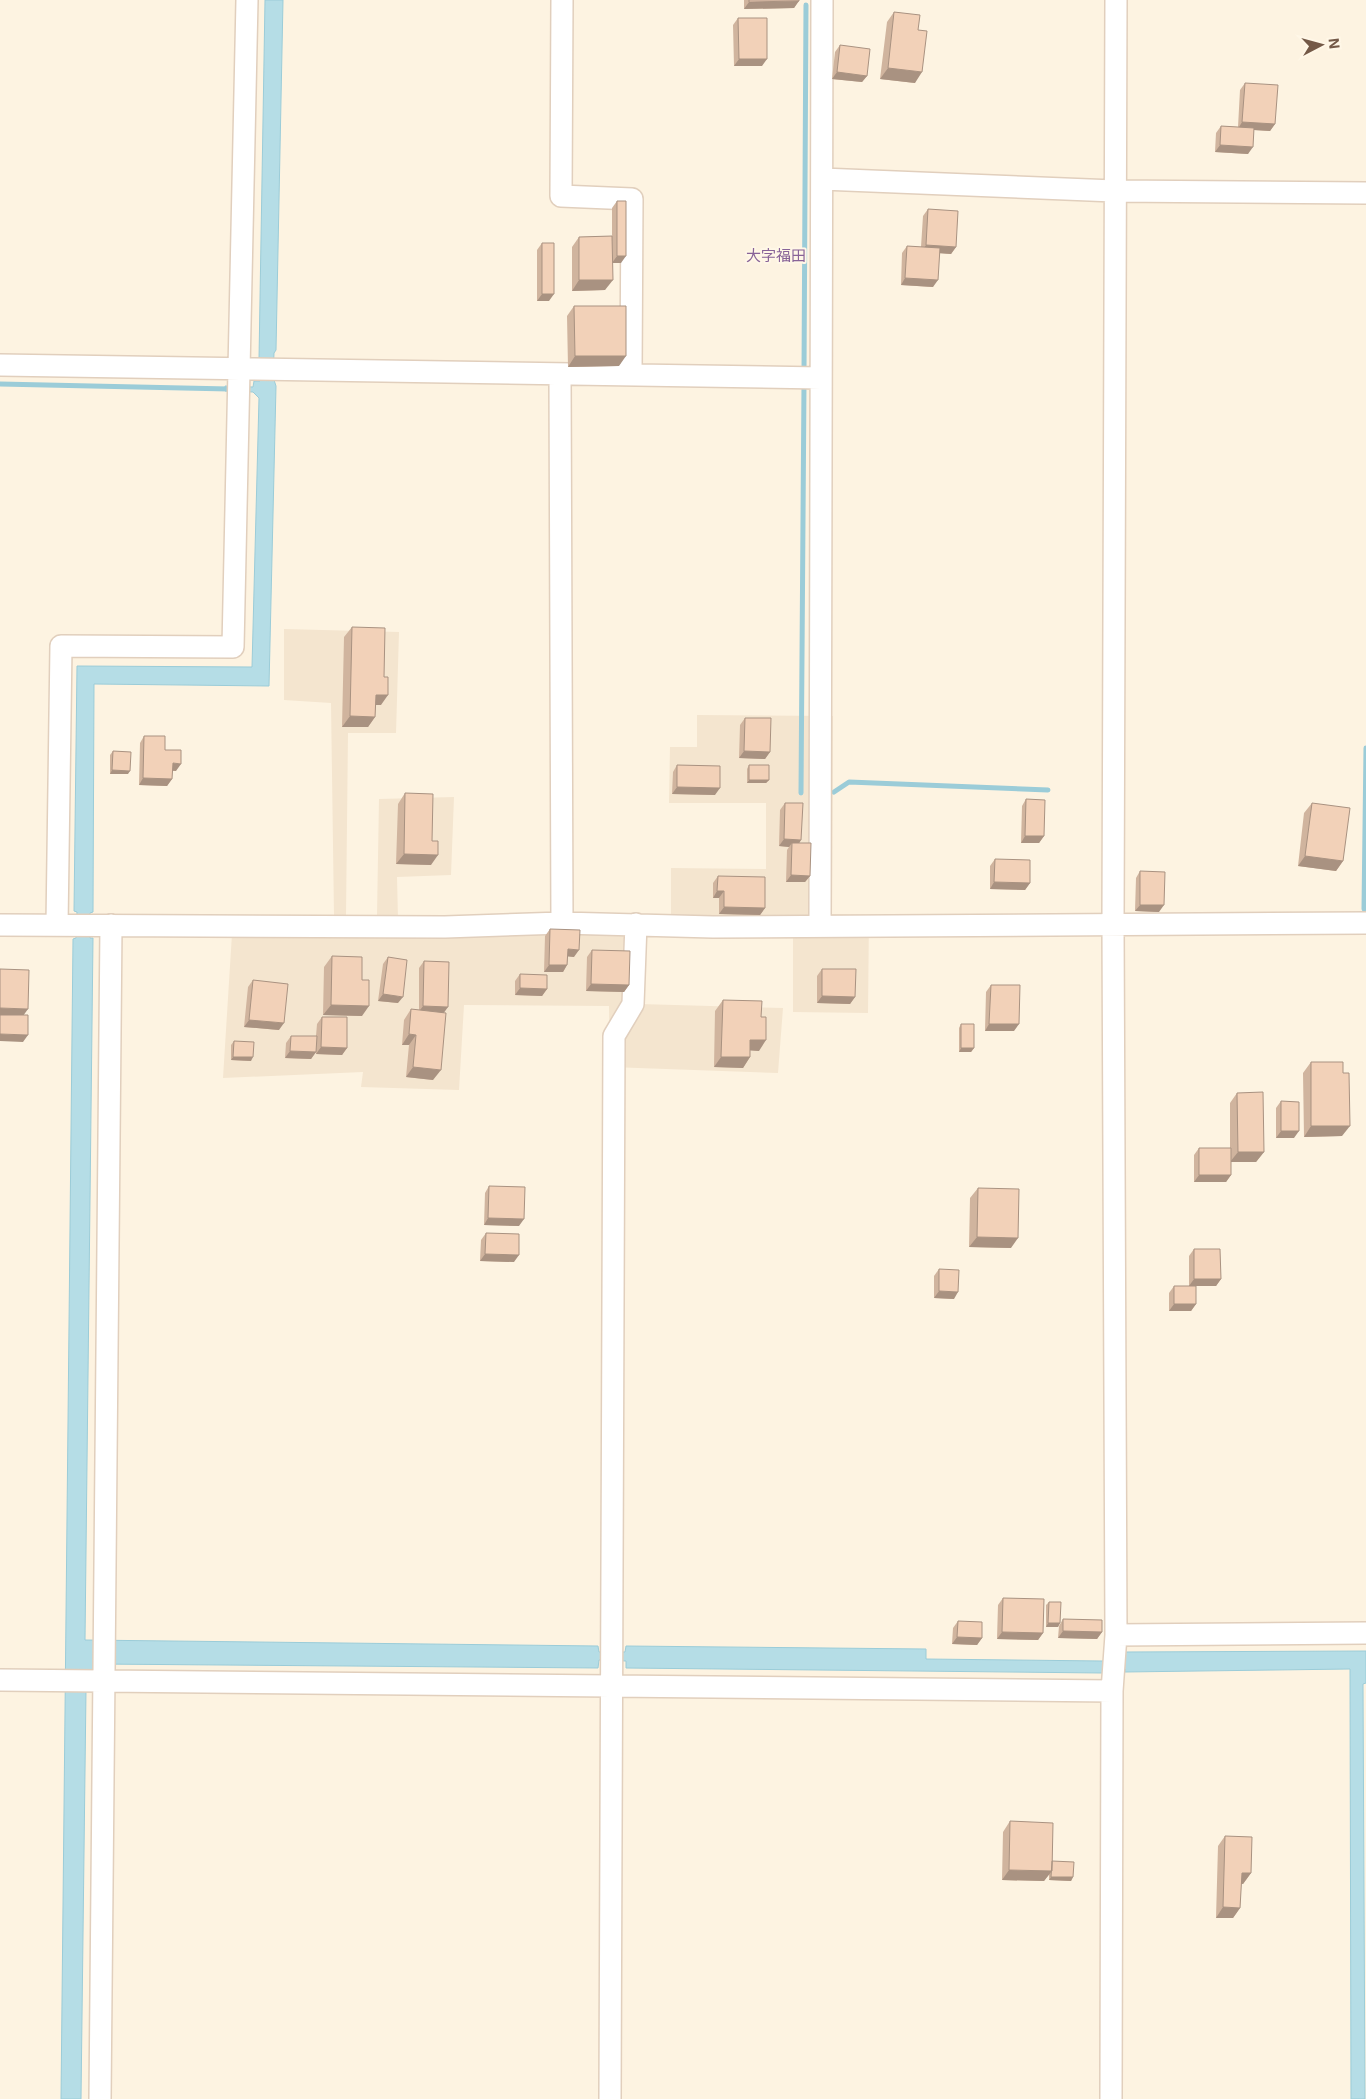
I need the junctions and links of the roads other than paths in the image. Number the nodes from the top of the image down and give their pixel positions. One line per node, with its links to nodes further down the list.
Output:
1 (247, 0): 12 (street)
2 (562, 0): 10 (street)
3 (822, 0): 5 (street)
4 (1116, 0): 6 (street)
5 (822, 179): 6 (street); 11 (street)
6 (1114, 191): 7 (street); 17 (street)
7 (1366, 193)
8 (0, 365): 12 (street)
9 (560, 375): 10 (street); 12 (street); 13 (street)
10 (631, 375): 11 (street)
11 (809, 378): 16 (street)
12 (243, 379): 19 (street)
13 (562, 923): 15 (street); 20 (street)
14 (1366, 923): 17 (street)
15 (636, 924): 16 (street); 23 (street)
16 (820, 924): 17 (street)
17 (1113, 924): 22 (street)
18 (0, 925): 19 (street)
19 (65, 925): 20 (street)
20 (103, 925): 24 (street)
21 (1366, 1633): 22 (street)
22 (1114, 1663): 23 (street); 28 (street)
23 (612, 1666): 24 (street); 27 (street)
24 (91, 1678): 25 (street); 26 (street)
25 (0, 1680)
26 (100, 2099)
27 (610, 2099)
28 (1111, 2099)

